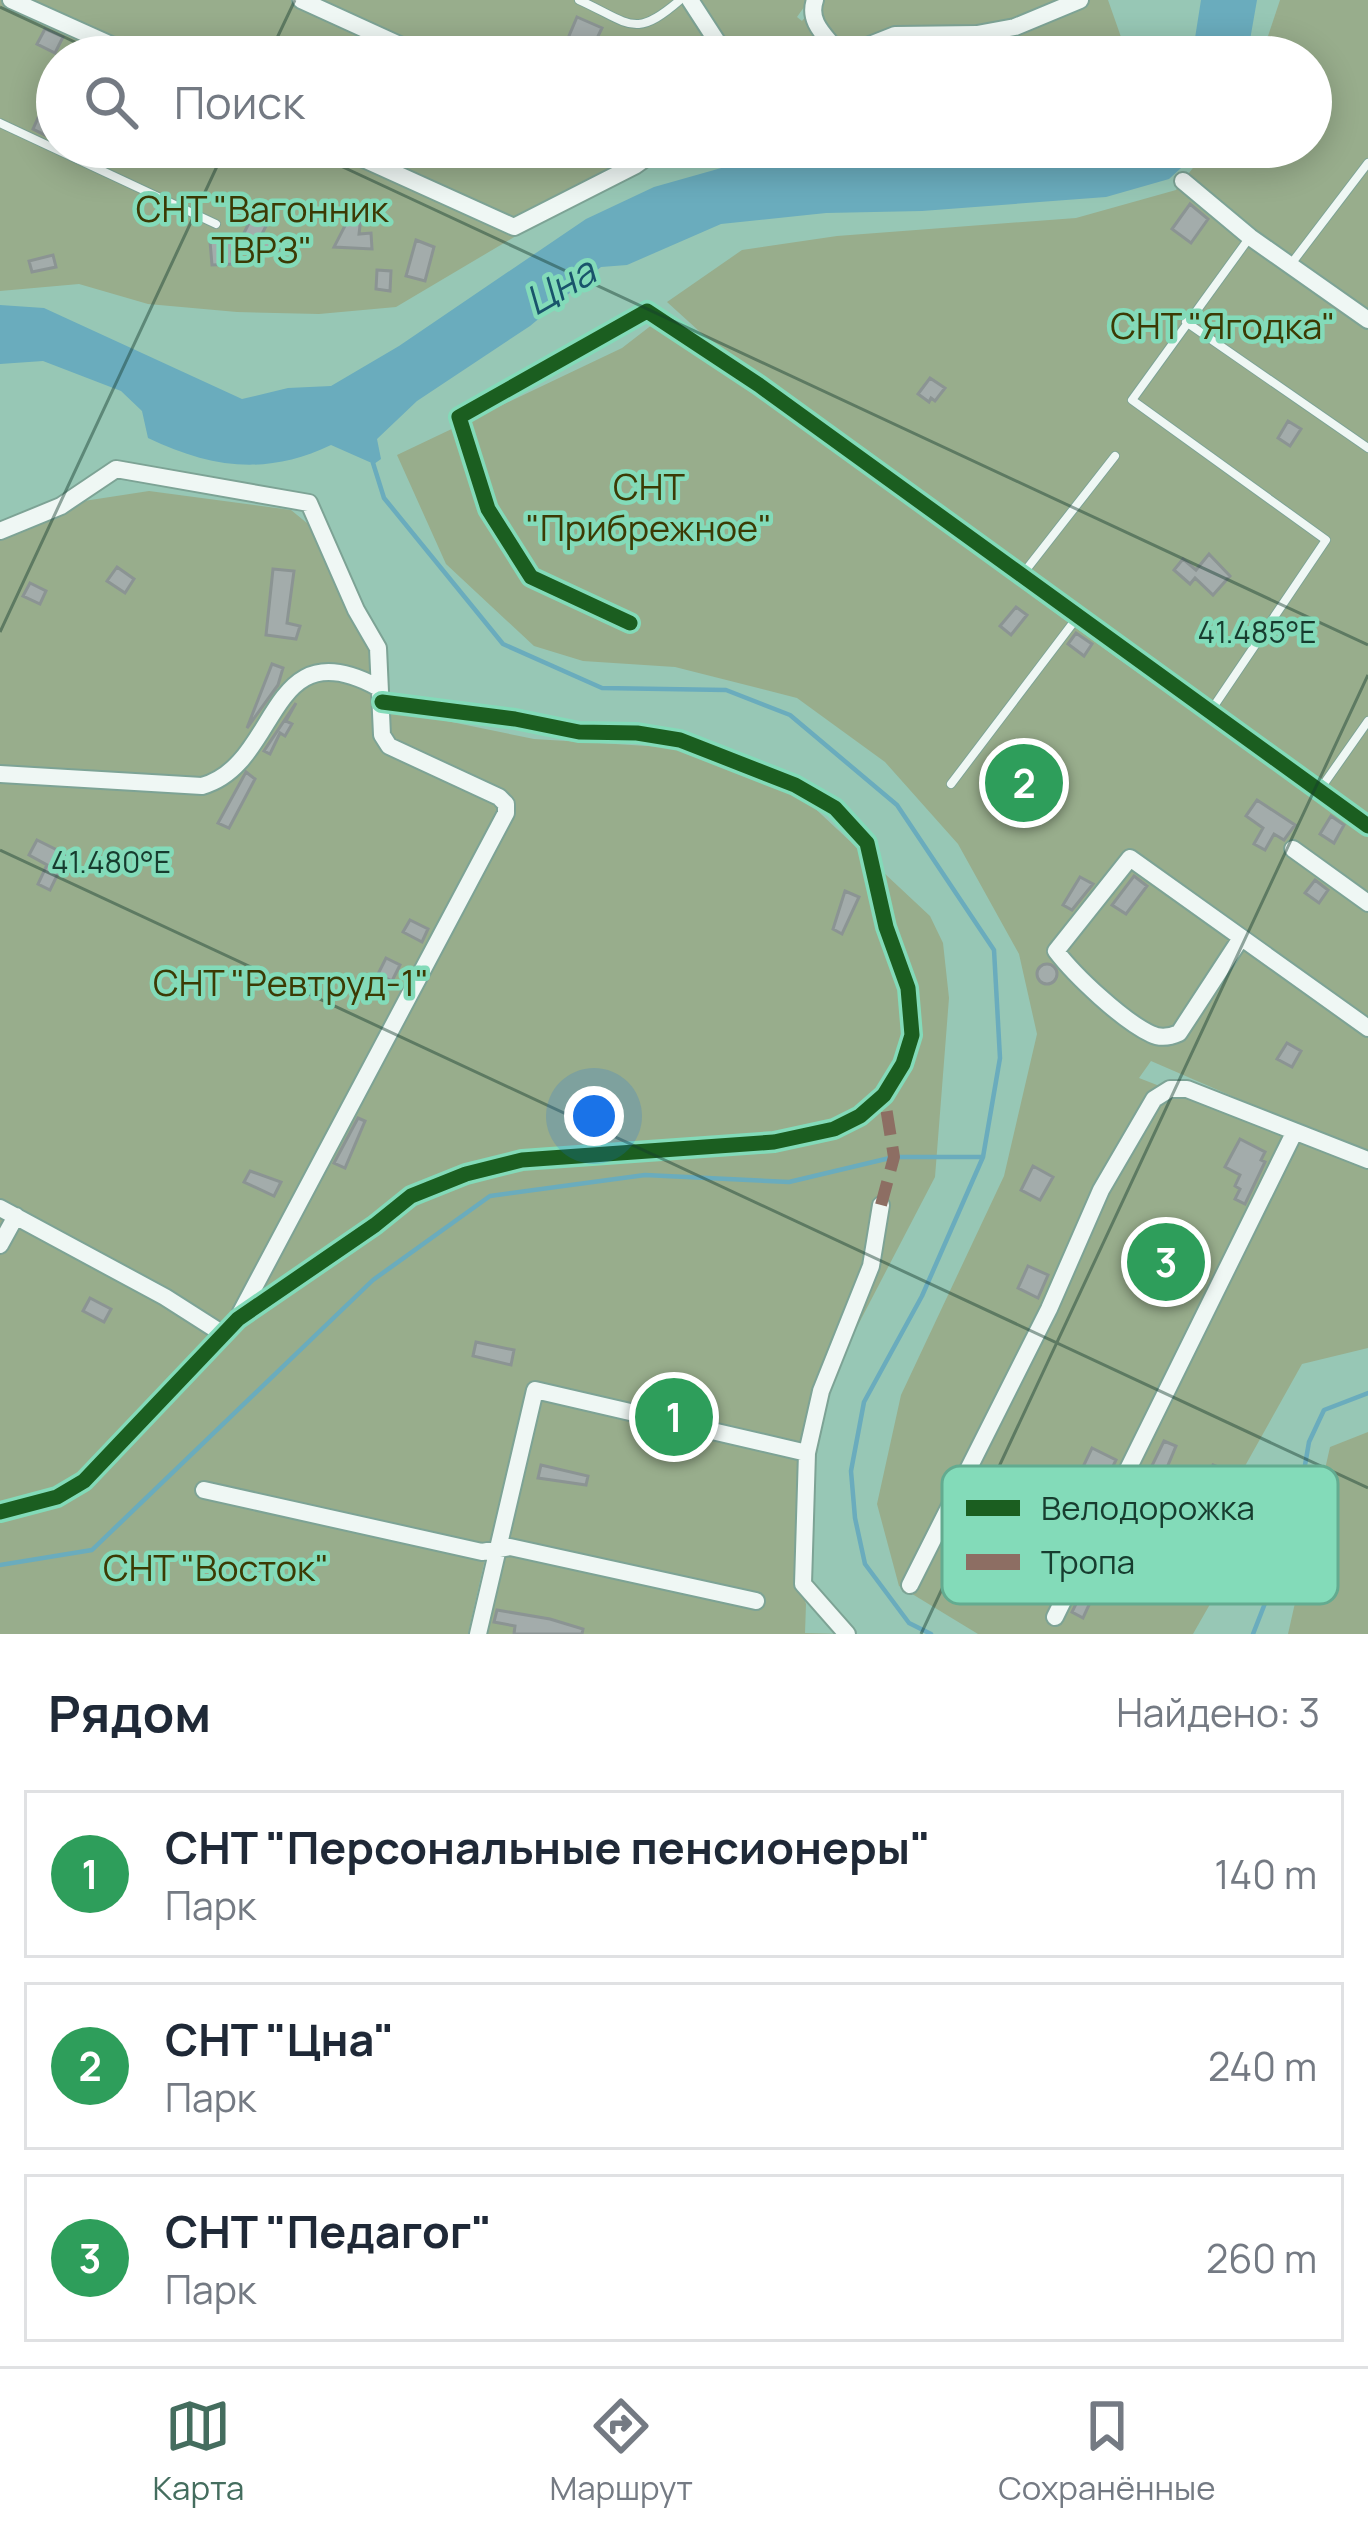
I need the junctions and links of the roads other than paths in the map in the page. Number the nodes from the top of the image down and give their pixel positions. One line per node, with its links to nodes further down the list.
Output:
1 (11, 0): 8 (street)
2 (301, 0): 9 (street)
3 (580, 0): 4 (lane)
4 (680, 0)
5 (690, 0): 10 (street)
6 (815, 0): 11 (street)
7 (1080, 0): 12 (street)
8 (91, 36)
9 (380, 36)
10 (714, 36)
11 (825, 36)
12 (893, 36)
13 (0, 123): 14 (lane)
14 (36, 140)
15 (1368, 163): 22 (lane)
16 (96, 168): 20 (lane)
17 (383, 168): 18 (street)
18 (630, 168)
19 (1183, 182): 21 (street)
20 (216, 224)
21 (1250, 237): 22 (street); 24 (lane)
22 (1290, 265): 23 (street)
23 (1368, 320)
24 (1186, 322): 25 (lane); 32 (lane)
25 (1368, 448)
26 (1114, 456): 28 (lane)
27 (0, 531): 31 (street)
28 (1021, 576): 29 (street); 30 (street)
29 (1077, 617): 32 (street); 35 (lane)
30 (630, 623)
31 (380, 694): 34 (street); 47 (street); 47 (street)
32 (1212, 710): 36 (street)
33 (1368, 721): 36 (lane)
34 (0, 774)
35 (951, 784)
36 (1318, 791): 37 (street)
37 (1368, 826)
38 (1293, 849): 39 (street)
39 (1368, 903)
40 (1241, 938): 40 (street); 41 (street)
41 (1368, 1028)
42 (1294, 1132): 43 (street); 50 (street); 51 (street)
43 (1368, 1160)
44 (881, 1205): 49 (street)
45 (8, 1212): 46 (street); 48 (street)
46 (0, 1245)
47 (238, 1318): 48 (street)
48 (223, 1334): 53 (street)
49 (807, 1453): 55 (street); 61 (street)
50 (970, 1466)
51 (1129, 1466)
52 (204, 1490): 55 (street)
53 (0, 1512)
54 (942, 1522): 56 (street)
55 (497, 1550): 57 (street); 60 (street)
56 (910, 1586)
57 (756, 1601)
58 (1061, 1604): 59 (street)
59 (1055, 1617)
60 (478, 1634)
61 (847, 1634)

